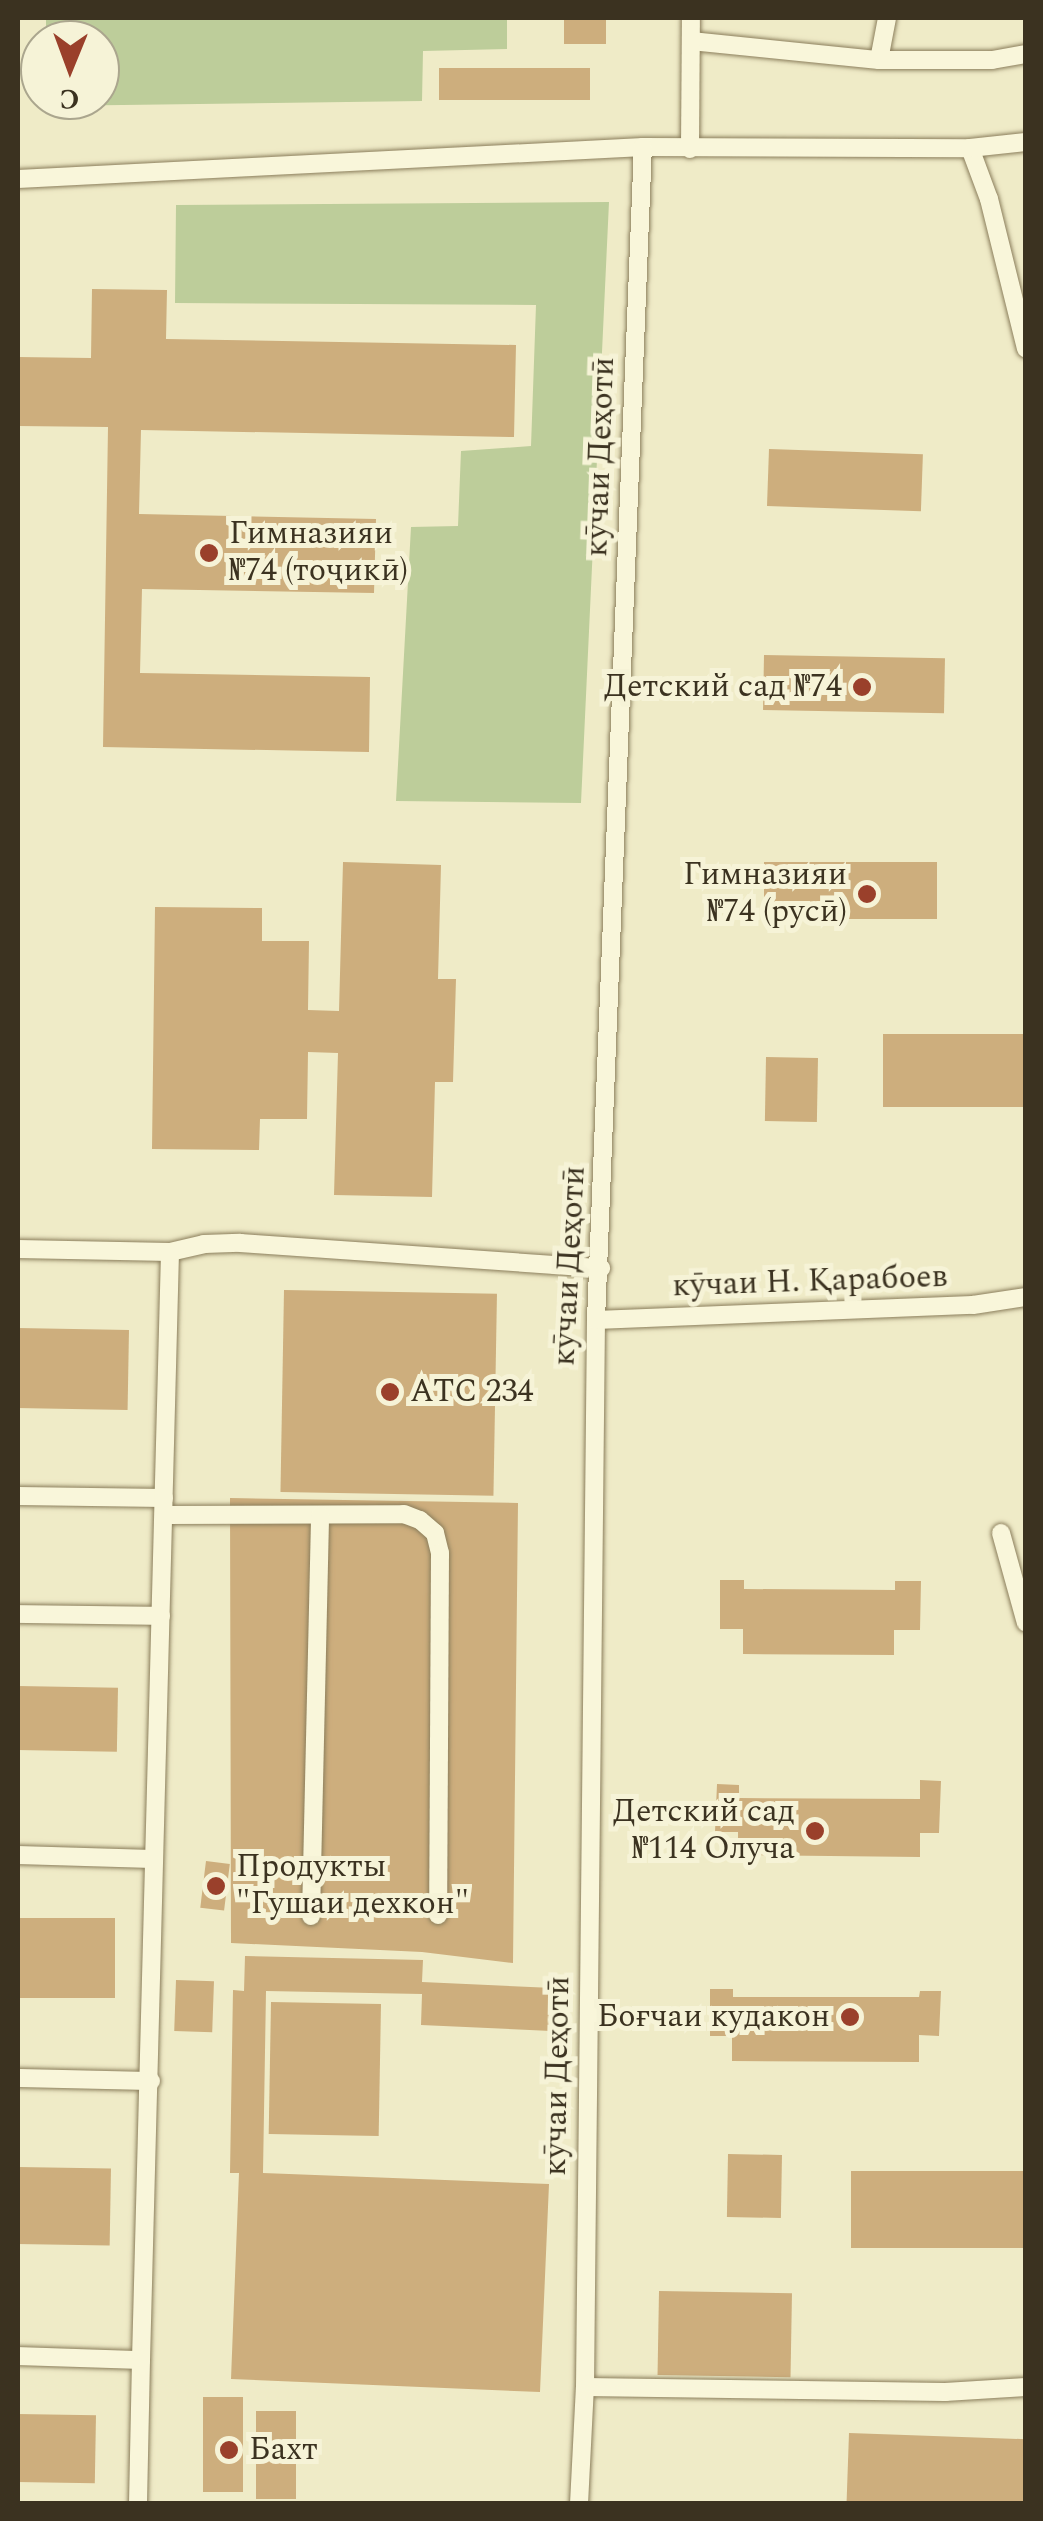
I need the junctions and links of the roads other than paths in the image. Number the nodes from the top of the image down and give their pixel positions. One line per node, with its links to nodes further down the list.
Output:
1 (691, 18): 3 (lane)
2 (887, 18): 5 (lane)
3 (691, 41): 5 (lane); 9 (lane)
4 (1026, 54): 5 (lane)
5 (880, 60)
6 (1026, 142): 8 (lane)
7 (643, 148): 9 (lane); 10 (lane); 14 (lane, кӯчаи Деҳотӣ)
8 (970, 148): 9 (lane); 11 (lane)
9 (690, 149)
10 (18, 179)
11 (1026, 349)
12 (18, 1249): 13 (lane)
13 (170, 1252): 14 (lane); 18 (lane)
14 (601, 1268): 16 (lane, кӯчаи Деҳотӣ)
15 (1026, 1297): 16 (lane, кӯчаи Н. Қарабоев)
16 (596, 1320): 32 (lane, кӯчаи Деҳотӣ)
17 (18, 1496): 18 (lane)
18 (164, 1507): 19 (lane); 22 (lane)
19 (320, 1515): 26 (lane); 27 (lane)
20 (1001, 1533): 23 (lane)
21 (18, 1614): 22 (lane)
22 (161, 1616): 25 (lane)
23 (1026, 1623)
24 (18, 1856): 25 (lane)
25 (152, 1859): 29 (lane)
26 (438, 1915)
27 (311, 1916)
28 (18, 2078): 29 (lane)
29 (151, 2081): 31 (lane)
30 (18, 2356): 31 (lane)
31 (141, 2360): 34 (lane)
32 (585, 2387): 33 (lane); 35 (lane, кӯчаи Деҳотӣ)
33 (1026, 2387)
34 (138, 2504)
35 (579, 2504)

